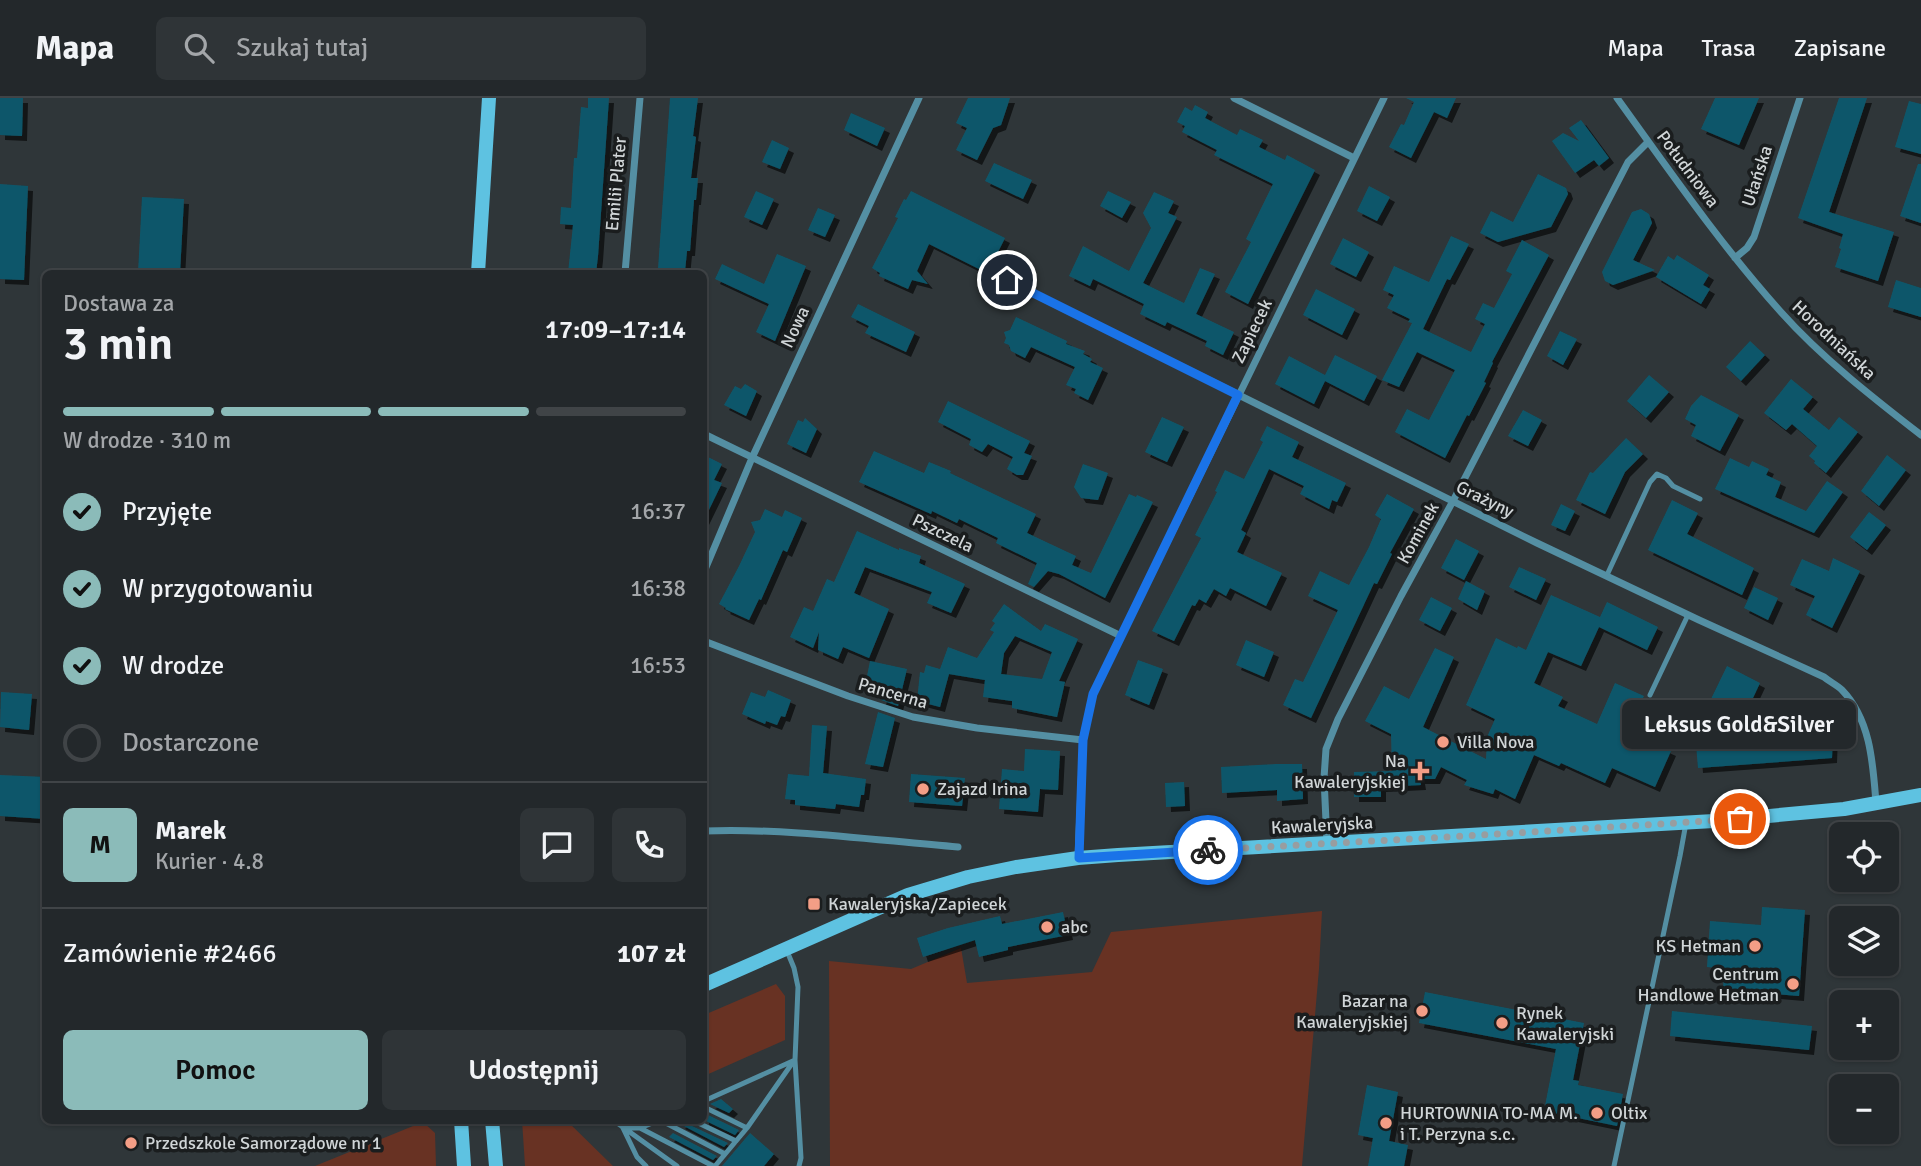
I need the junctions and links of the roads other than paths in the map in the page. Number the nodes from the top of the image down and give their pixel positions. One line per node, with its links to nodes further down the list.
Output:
1 (489, 98): 11 (street)
2 (640, 98): 12 (street, Emilii Plater)
3 (919, 98): 17 (street, Nowa)
4 (1234, 98): 9 (street)
5 (1384, 98): 9 (street, Zapiecek)
6 (1617, 98): 8 (street, Południowa)
7 (1800, 98): 10 (street, Ułańska)
8 (1648, 142): 10 (street, Południowa); 19 (street, Kominek)
9 (1354, 158): 14 (street, Zapiecek)
10 (1735, 258): 15 (street, Horodniańska)
11 (478, 270)
12 (625, 270)
13 (1007, 280): 14 (street, Grażyny)
14 (1238, 395): 19 (street, Grażyny); 23 (street, Zapiecek)
15 (1921, 435)
16 (707, 436): 17 (street)
17 (752, 458): 20 (street, Nowa); 23 (street, Pszczela)
18 (1700, 499): 21 (lane)
19 (1453, 501): 21 (street, Grażyny); 31 (street, Kominek)
20 (707, 565)
21 (1606, 575): 22 (street, Grażyny)
22 (1688, 615): 25 (lane); 28 (street, Grażyny)
23 (1121, 636): 26 (street, Zapiecek)
24 (707, 641): 26 (street, Pancerna)
25 (1650, 695)
26 (1083, 740): 33 (street, Zapiecek)
27 (1921, 795): 28 (street, Kawaleryjska)
28 (1876, 803): 29 (street, Kawaleryjska)
29 (1686, 823): 31 (street, Kawaleryjska); 56 (lane)
30 (707, 831): 32 (street)
31 (1327, 844): 33 (street, Kawaleryjska)
32 (958, 848)
33 (1079, 858): 34 (street, Kawaleryjska)
34 (786, 948): 35 (street, Kawaleryjska); 36 (lane)
35 (707, 984)
36 (794, 1060): 37 (lane); 47 (lane); 55 (lane)
37 (707, 1100)
38 (707, 1108): 47 (lane)
39 (461, 1124): 50 (street)
40 (492, 1124): 51 (street)
41 (618, 1124): 45 (lane)
42 (650, 1124): 46 (lane)
43 (668, 1124): 49 (lane)
44 (700, 1124): 48 (lane)
45 (623, 1128): 46 (lane); 52 (lane); 53 (lane)
46 (640, 1128): 54 (lane)
47 (747, 1128): 48 (lane)
48 (736, 1141): 49 (lane)
49 (725, 1154): 54 (lane)
50 (464, 1166)
51 (496, 1166)
52 (646, 1166)
53 (677, 1166)
54 (714, 1166)
55 (799, 1166)
56 (1614, 1166)

